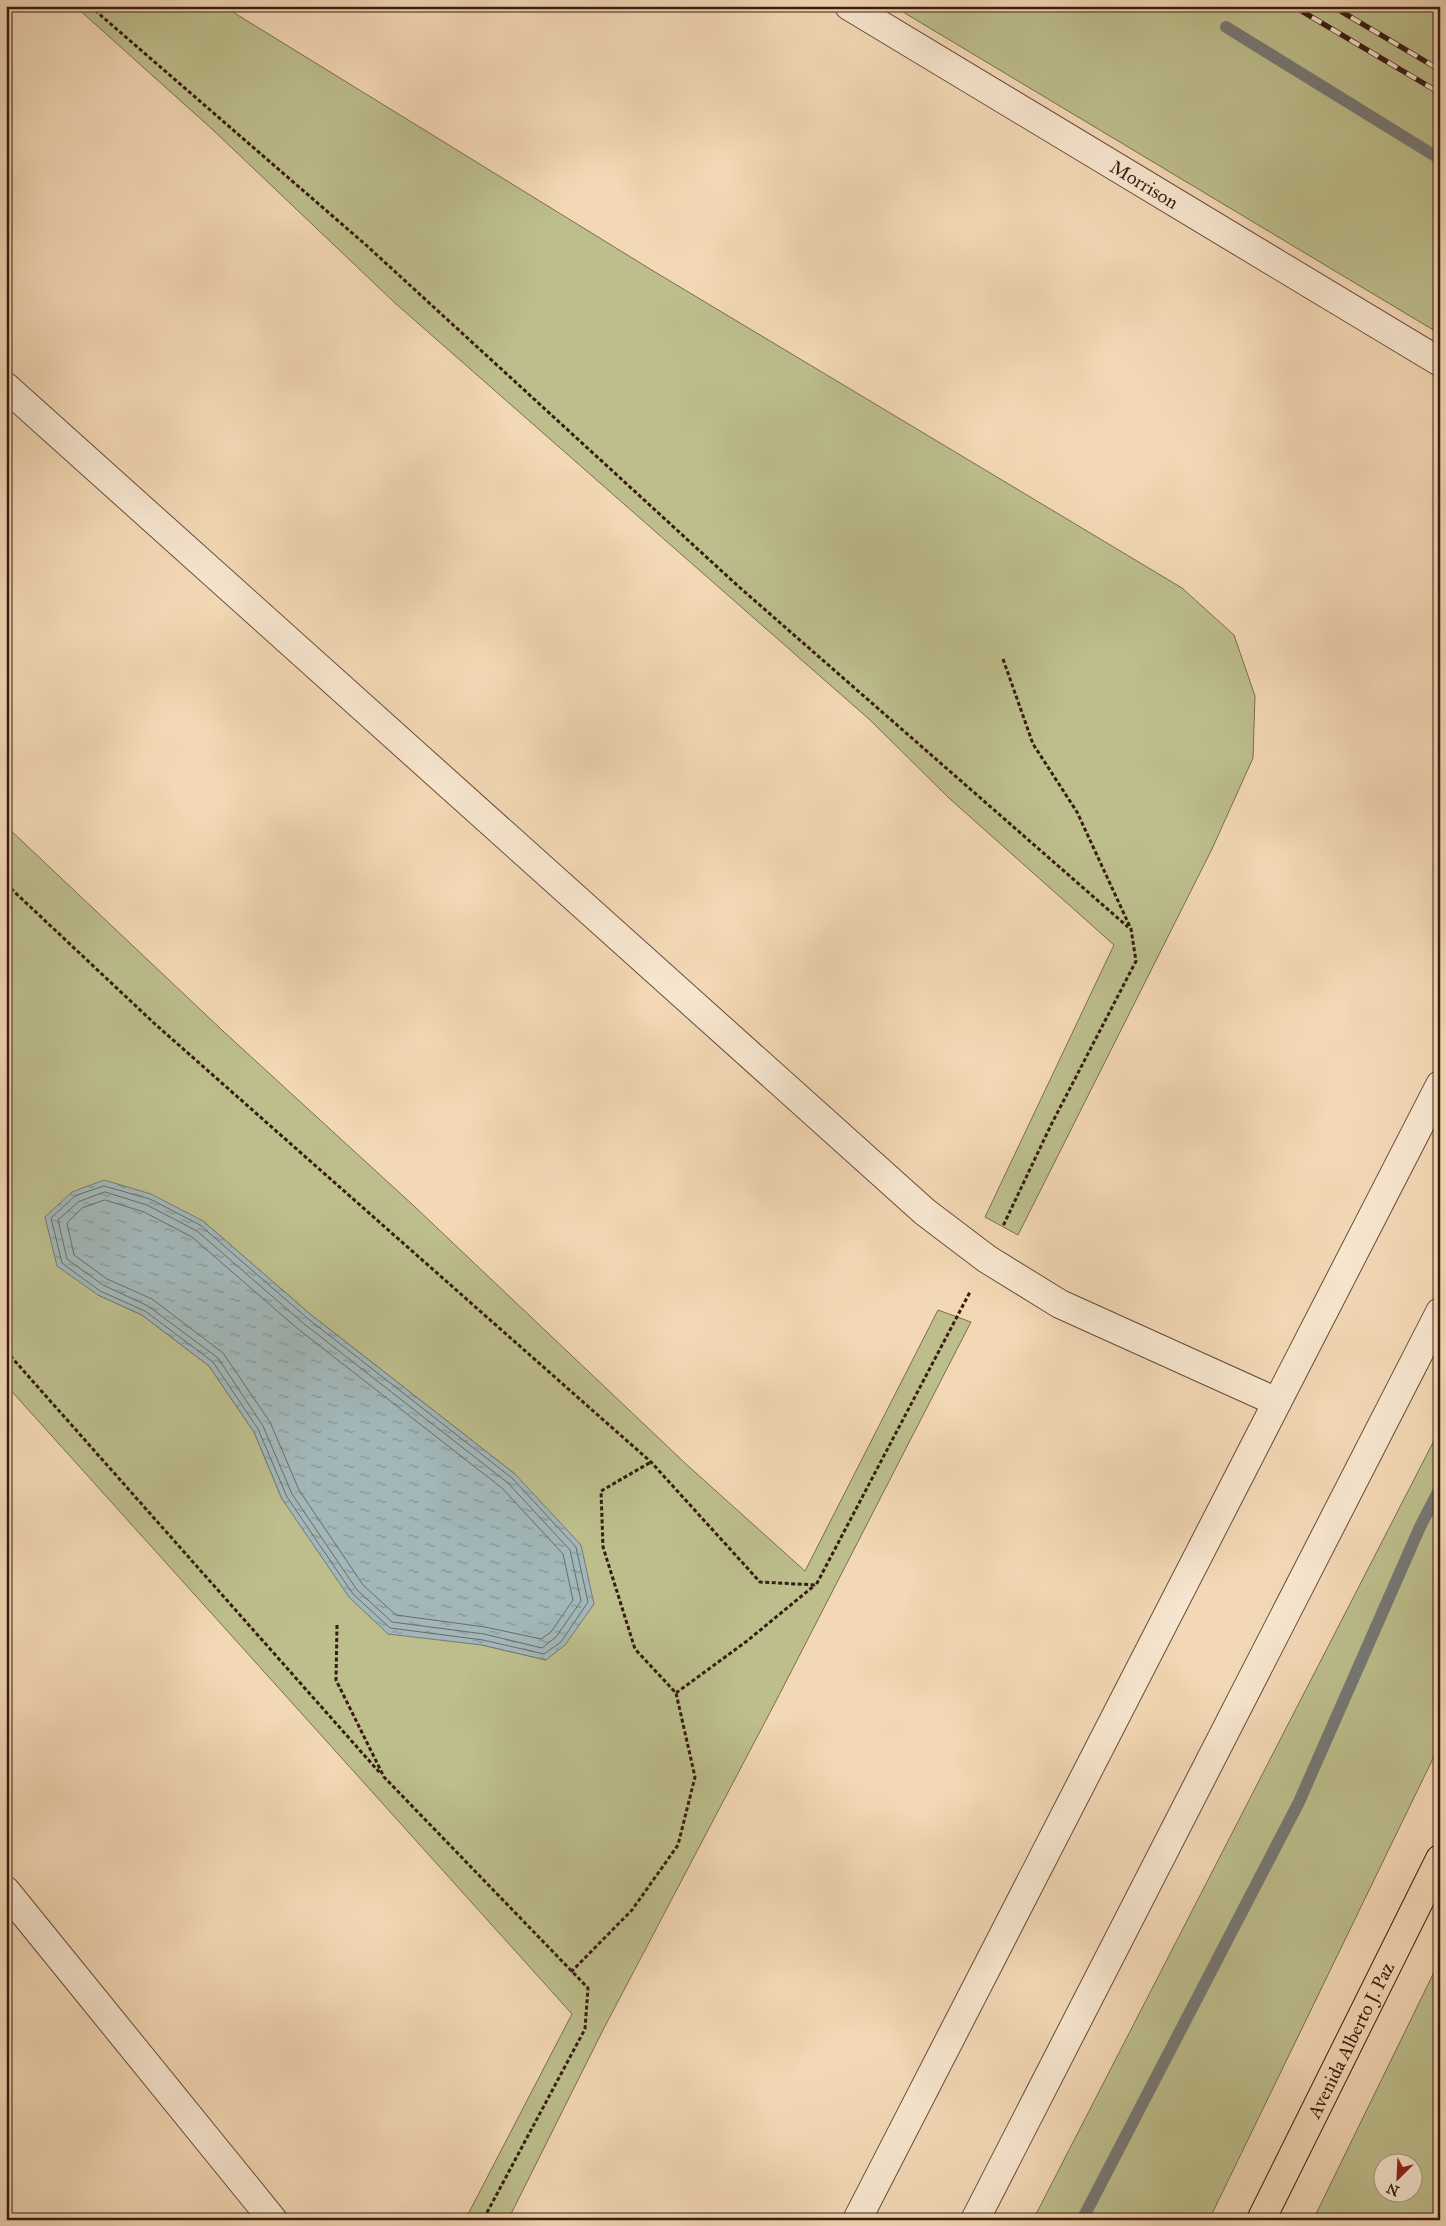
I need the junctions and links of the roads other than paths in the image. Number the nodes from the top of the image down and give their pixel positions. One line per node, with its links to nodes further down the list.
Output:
1 (849, 6): 2 (street, Morrison)
2 (1440, 362)
3 (6, 387): 6 (street)
4 (1440, 1085): 6 (street)
5 (1440, 1312): 11 (street)
6 (1277, 1402): 10 (street)
7 (1440, 1859): 12 (main road, Avenida Alberto J. Paz)
8 (6, 1891): 9 (street)
9 (273, 2220)
10 (857, 2220)
11 (975, 2220)
12 (1261, 2220)

